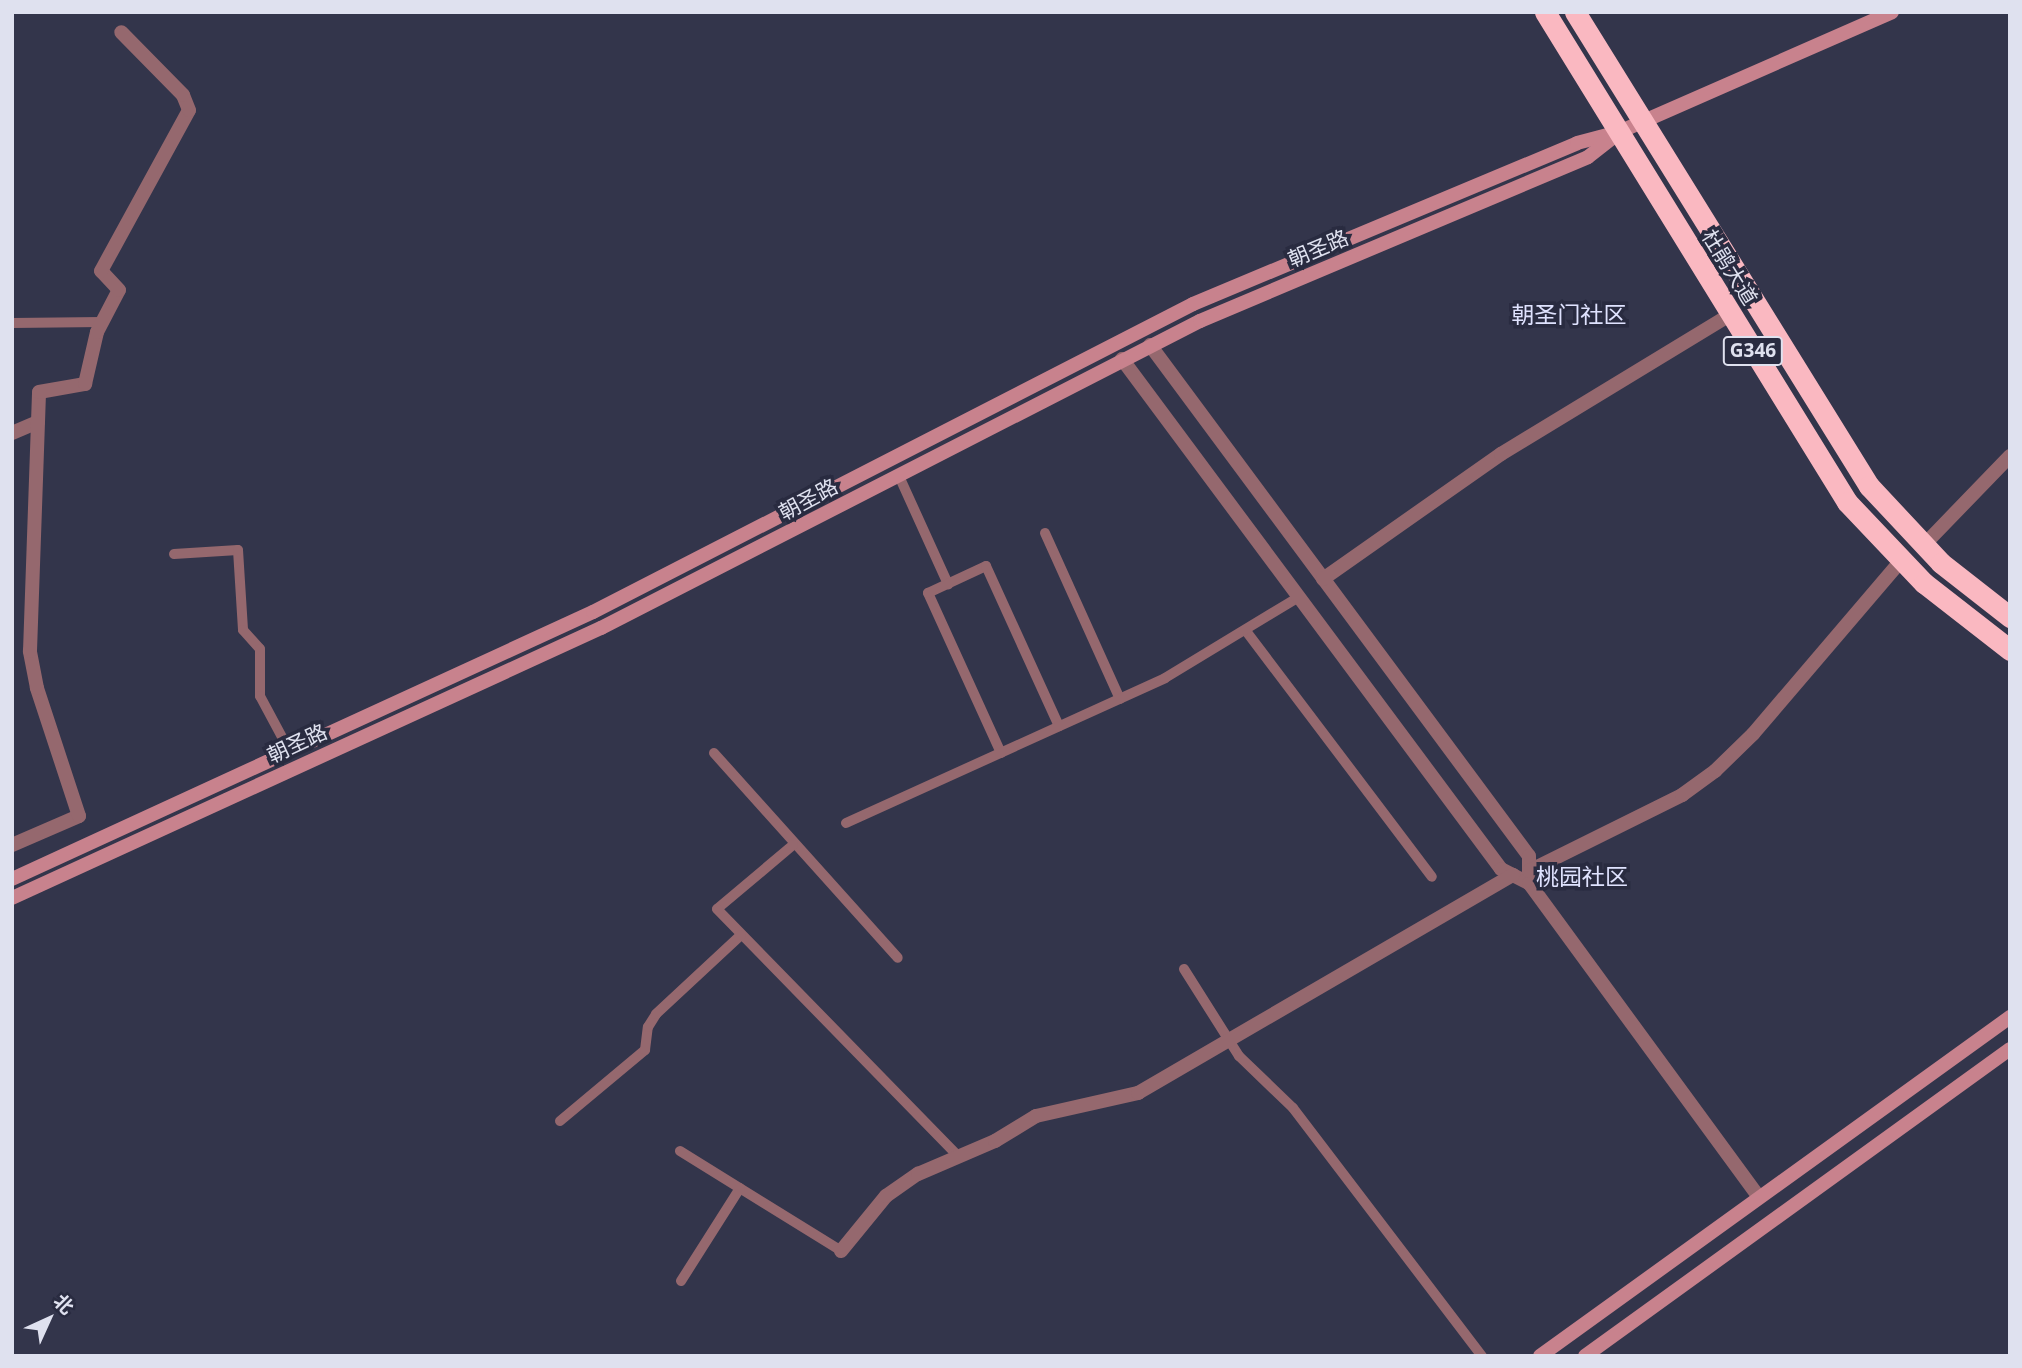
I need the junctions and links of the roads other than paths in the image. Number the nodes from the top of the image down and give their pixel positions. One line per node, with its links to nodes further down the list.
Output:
1 (1545, 12): 6 (highway, 杜鹃大道 / G346)
2 (1575, 12): 5 (highway, 杜鹃大道 / G346)
3 (1892, 12): 5 (main road, 朝圣路)
4 (121, 32): 8 (street)
5 (1643, 122): 6 (main road, 朝圣路); 17 (highway, 杜鹃大道 / G346)
6 (1619, 132): 7 (highway, 杜鹃大道 / G346); 10 (main road, 朝圣路); 28 (main road, 朝圣路)
7 (1731, 314): 19 (highway, 杜鹃大道 / G346); 20 (street)
8 (102, 322): 9 (lane); 12 (street)
9 (12, 323)
10 (1150, 345): 11 (main road, 朝圣路); 20 (street)
11 (1122, 359): 15 (main road, 朝圣路); 22 (street)
12 (38, 422): 13 (street); 32 (street)
13 (12, 433)
14 (2010, 456): 17 (street)
15 (898, 476): 21 (lane); 38 (main road, 朝圣路)
16 (1045, 533): 26 (lane)
17 (1923, 545): 23 (highway, 杜鹃大道 / G346)
18 (174, 554): 28 (lane)
19 (1901, 561): 25 (highway, 杜鹃大道 / G346); 36 (street)
20 (1323, 579): 36 (street)
21 (948, 584): 27 (lane); 30 (lane)
22 (1299, 597): 24 (lane); 34 (street)
23 (2010, 617)
24 (1246, 631): 26 (lane); 35 (lane)
25 (2010, 650)
26 (1120, 699): 27 (lane)
27 (1059, 726): 30 (lane)
28 (289, 750): 37 (main road, 朝圣路)
29 (714, 753): 33 (lane)
30 (1001, 753): 31 (lane)
31 (846, 823)
32 (12, 845)
33 (793, 845): 39 (lane); 40 (lane)
34 (1513, 875): 36 (street); 43 (street)
35 (1433, 877)
36 (1529, 877): 49 (street)
37 (12, 879)
38 (12, 898)
39 (741, 934): 45 (lane); 47 (lane)
40 (898, 958)
41 (1184, 969): 43 (lane)
42 (2010, 1017): 49 (main road)
43 (1229, 1040): 47 (street); 52 (lane)
44 (2010, 1049): 54 (main road)
45 (560, 1121)
46 (680, 1151): 48 (lane)
47 (956, 1154): 50 (street)
48 (740, 1188): 50 (lane); 51 (lane)
49 (1759, 1197): 53 (main road)
50 (841, 1251)
51 (681, 1281)
52 (1482, 1356)
53 (1540, 1356)
54 (1586, 1356)

